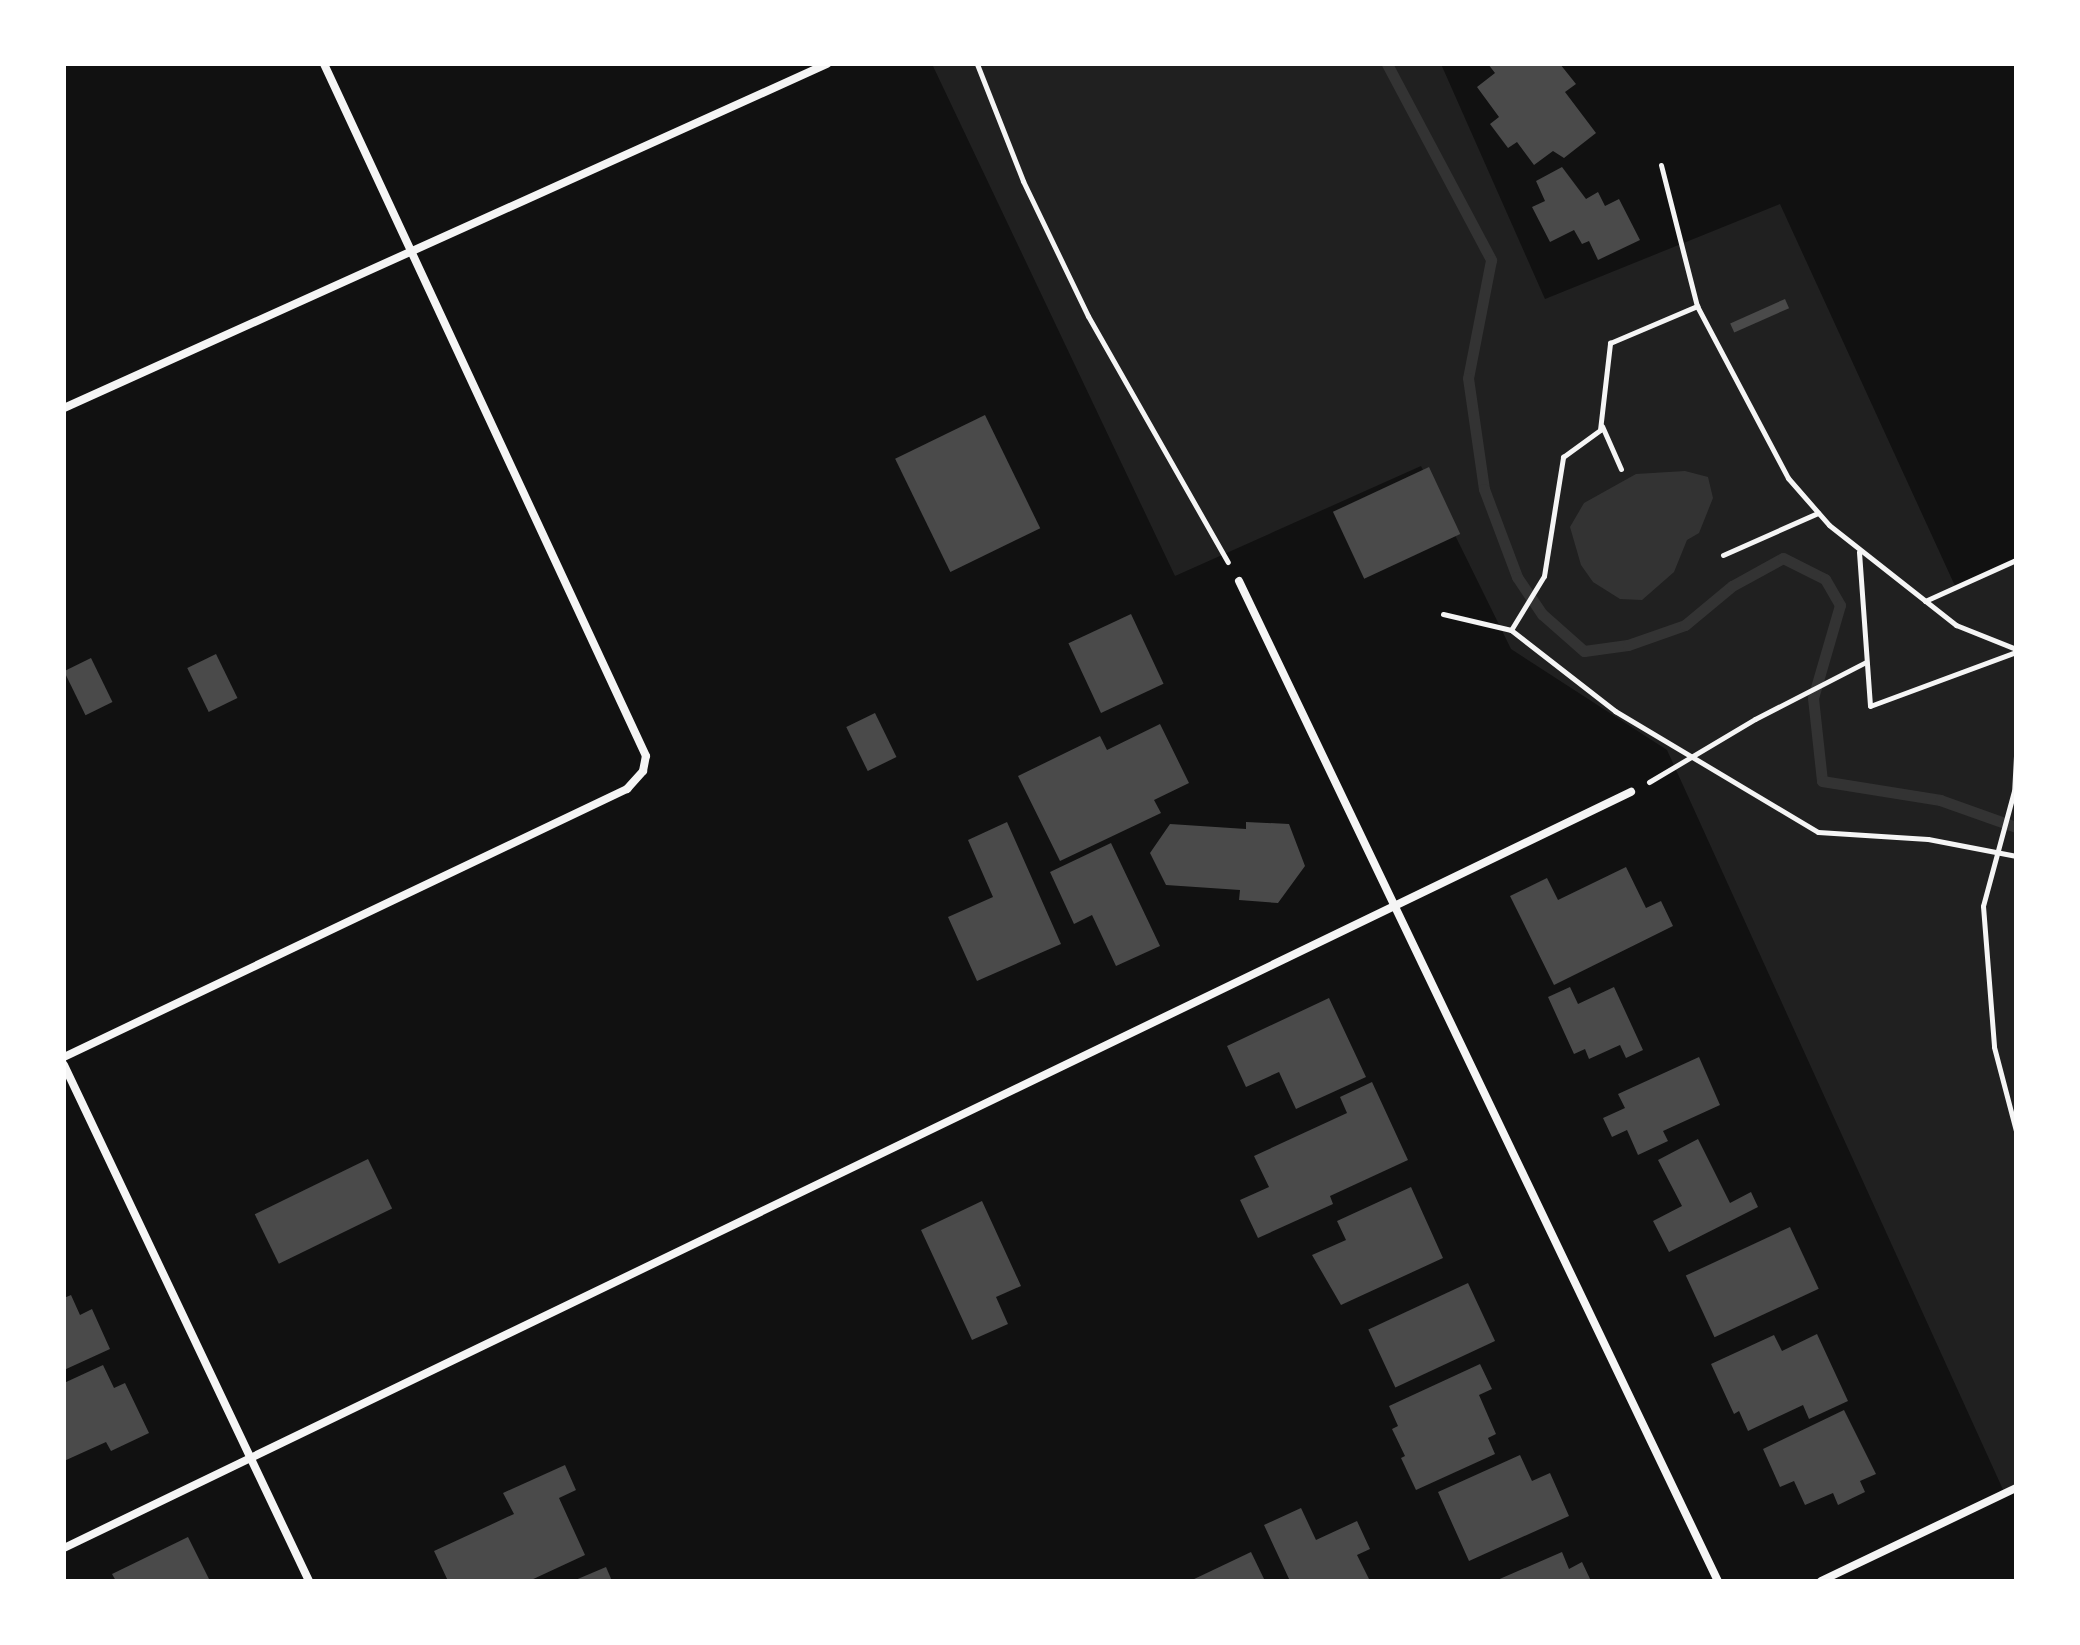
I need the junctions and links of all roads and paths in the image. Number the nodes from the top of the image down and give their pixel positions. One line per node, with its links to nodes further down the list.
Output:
1 (324, 64): 5 (street)
2 (827, 64): 5 (street)
3 (977, 64): 14 (path)
4 (1661, 165): 6 (path)
5 (411, 248): 7 (street); 27 (street)
6 (1697, 306): 8 (path); 10 (path)
7 (64, 408)
8 (1601, 424): 9 (path); 17 (path)
9 (1621, 469)
10 (1818, 513): 11 (path); 12 (path)
11 (1858, 551): 15 (path); 19 (path)
12 (1723, 555)
13 (2016, 560): 15 (path)
14 (1239, 581): 26 (street)
15 (1924, 602): 18 (path)
16 (1443, 614): 17 (path)
17 (1511, 630): 21 (path)
18 (2016, 650): 19 (path)
19 (1866, 662): 21 (path)
20 (2016, 756): 22 (path)
21 (1690, 757): 23 (path); 24 (path)
22 (2015, 778): 24 (path)
23 (1631, 792): 26 (street)
24 (1998, 849): 25 (path); 29 (path)
25 (2016, 856)
26 (1393, 908): 30 (street); 34 (street)
27 (64, 1057)
28 (64, 1065): 30 (street)
29 (2016, 1131)
30 (249, 1462): 32 (street); 33 (street)
31 (2016, 1488): 35 (street)
32 (64, 1548)
33 (309, 1581)
34 (1718, 1581)
35 (1821, 1581)

